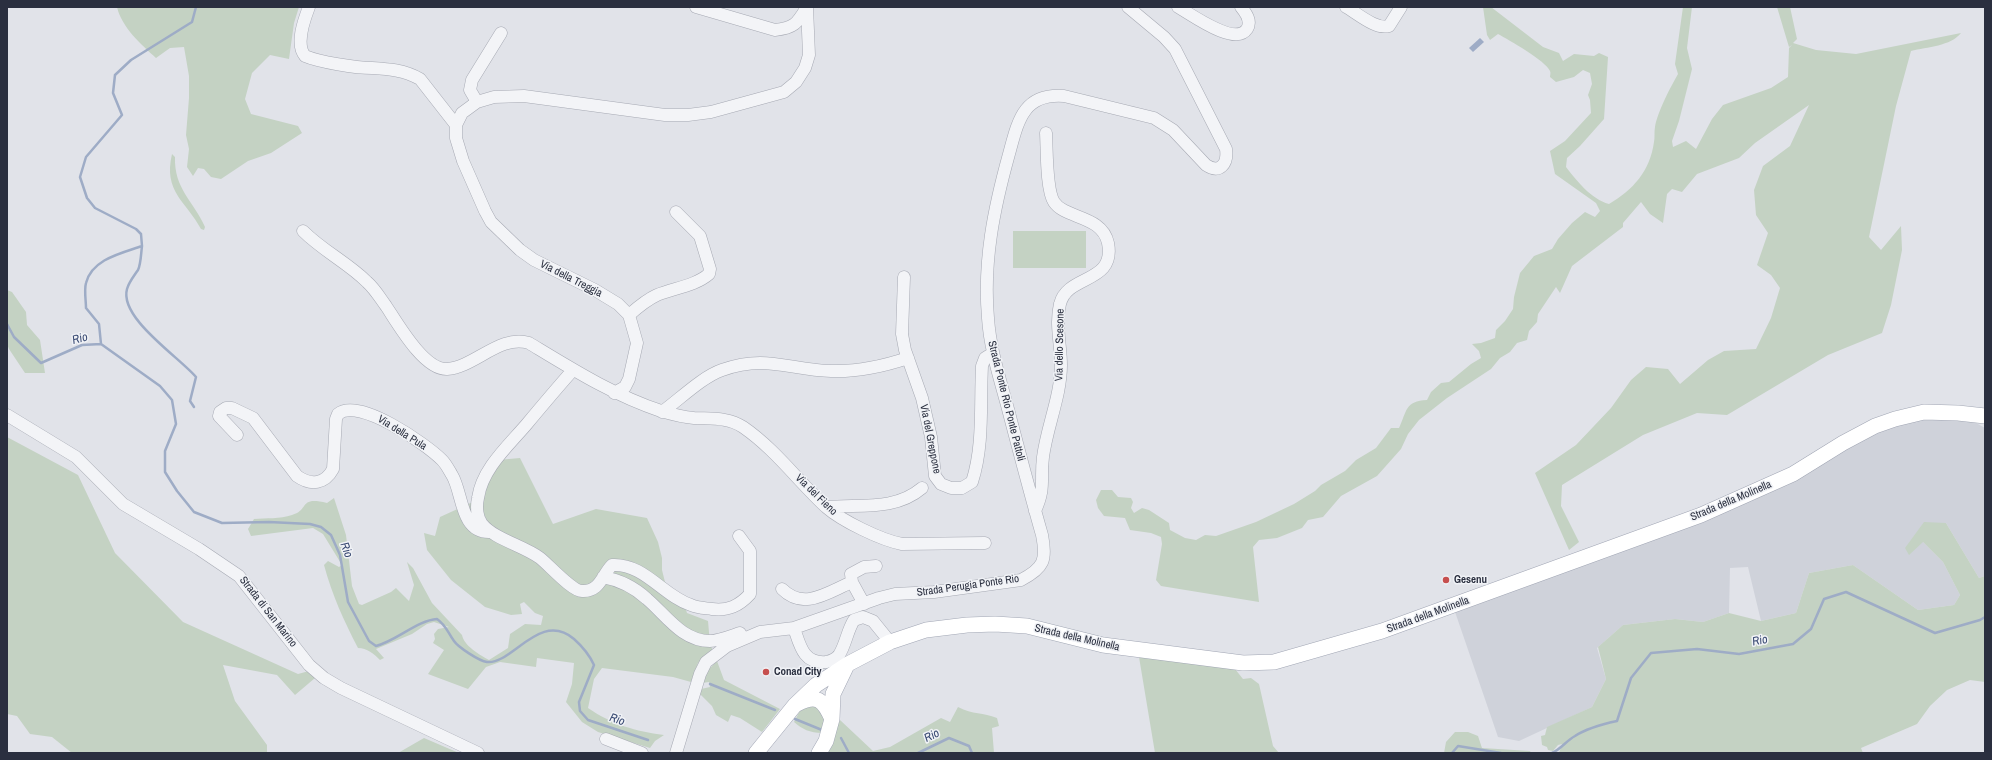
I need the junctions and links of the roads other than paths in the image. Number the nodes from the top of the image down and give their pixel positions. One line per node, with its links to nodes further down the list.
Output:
1 (309, 7): 11 (street)
2 (696, 7): 3 (street)
3 (807, 7): 10 (street)
4 (1128, 7): 17 (street, Strada Ponte Rio Ponte Pattoli)
5 (1178, 7): 6 (street)
6 (1241, 7)
7 (1346, 7): 8 (street)
8 (1401, 7)
9 (501, 33): 10 (street)
10 (477, 102): 11 (street)
11 (456, 125): 16 (street, Via della Treggia)
12 (1046, 133): 28 (street, Via dello Scesone)
13 (676, 212): 16 (street)
14 (303, 231): 19 (street)
15 (904, 277): 18 (street, Via del Greppone)
16 (629, 315): 20 (street)
17 (993, 353): 18 (street, Via del Greppone); 26 (street, Strada Ponte Rio Ponte Pattoli)
18 (908, 358): 21 (street)
19 (573, 370): 20 (street); 29 (street)
20 (614, 393): 21 (street, Via del Fieno)
21 (662, 412): 27 (street, Via del Fieno)
22 (7, 415): 46 (street, Strada di San Marino)
23 (1985, 416): 39 (main road, Strada della Molinella)
24 (236, 435): 29 (street, Via della Pula)
25 (922, 488): 27 (street)
26 (1030, 493): 28 (street, Strada Perugia Ponte Rio)
27 (827, 507): 31 (street, Via del Fieno)
28 (1035, 511): 36 (street, Strada Perugia Ponte Rio)
29 (492, 532): 33 (street)
30 (740, 536): 33 (street)
31 (985, 543)
32 (876, 566): 34 (street)
33 (603, 577): 38 (street)
34 (852, 582): 35 (street); 36 (street)
35 (782, 589)
36 (864, 604): 37 (street, Strada Perugia Ponte Rio)
37 (794, 628): 38 (street, Strada Perugia Ponte Rio); 39 (street)
38 (760, 632): 48 (street, Strada Perugia Ponte Rio)
39 (890, 642): 40 (main road, Strada della Molinella)
40 (848, 664): 41 (main road); 42 (main road)
41 (816, 685): 42 (main road); 43 (main road)
42 (833, 694): 44 (main road)
43 (795, 705): 44 (main road); 49 (main road)
44 (832, 719): 50 (main road)
45 (606, 739): 47 (street)
46 (478, 753)
47 (642, 753)
48 (676, 753)
49 (756, 753)
50 (819, 753)

